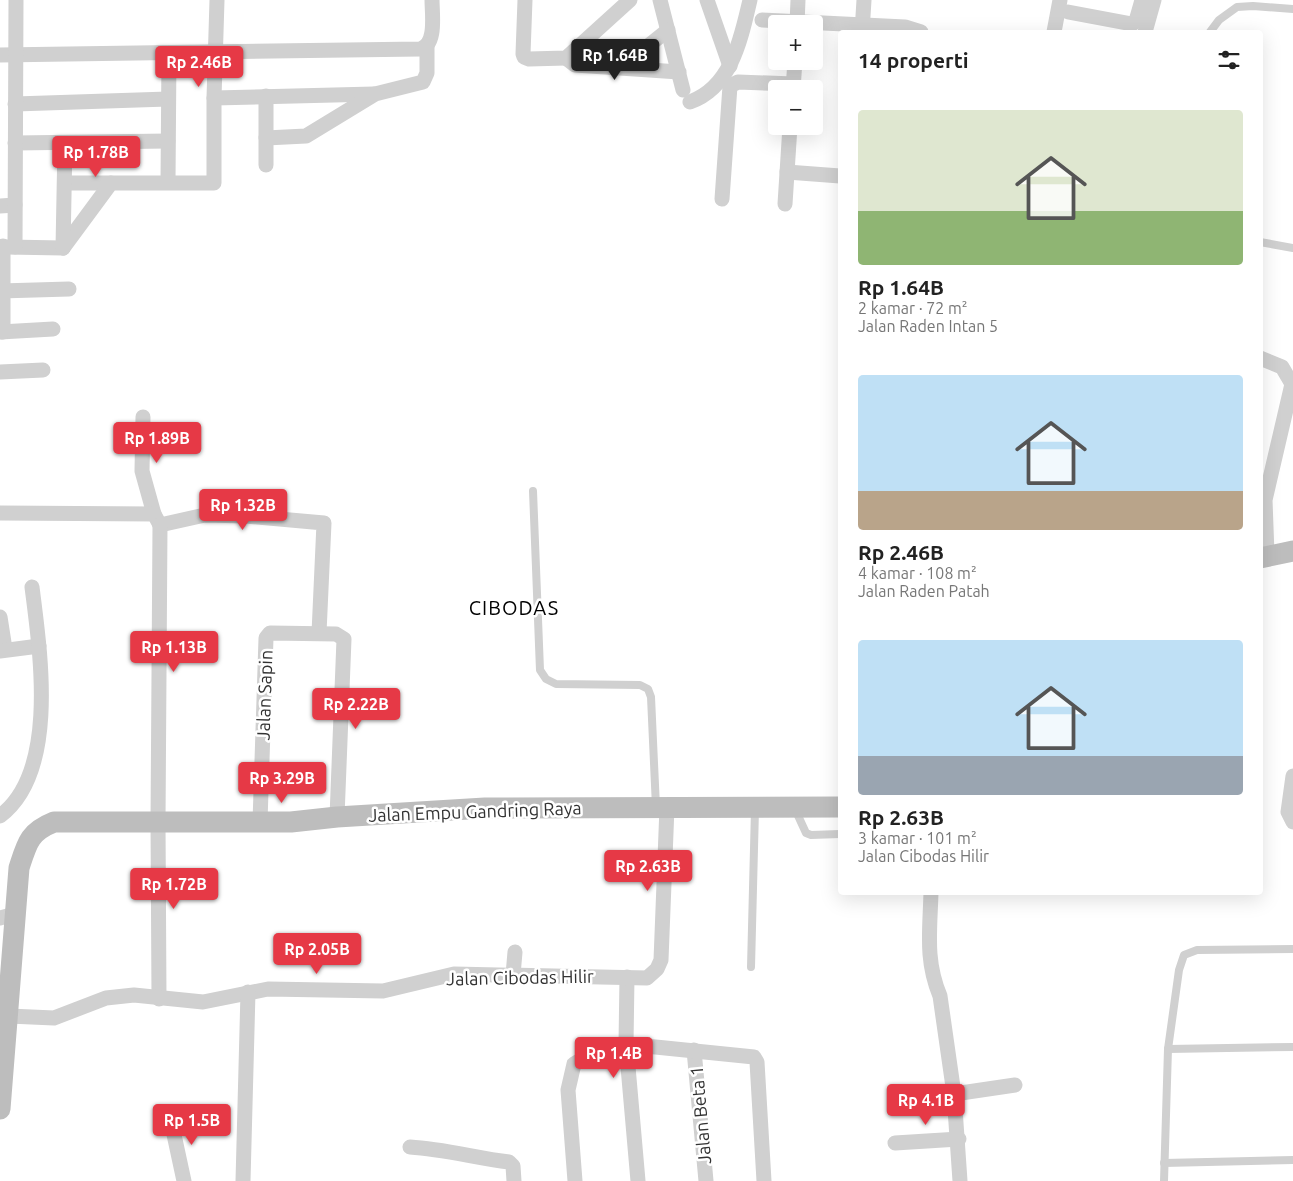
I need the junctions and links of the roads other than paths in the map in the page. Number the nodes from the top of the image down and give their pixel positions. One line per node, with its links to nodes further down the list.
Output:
1 (16, 0): 28 (street)
2 (217, 0): 26 (street)
3 (432, 0): 25 (street)
4 (525, 0): 29 (street)
5 (630, 0): 29 (street)
6 (660, 0): 20 (street)
7 (707, 0): 31 (street)
8 (750, 0): 31 (street)
9 (798, 0): 15 (street)
10 (864, 0): 19 (street)
11 (1142, 0): 13 (street)
12 (1154, 0): 23 (street)
13 (1064, 6): 22 (street)
14 (1293, 10): 24 (lane)
15 (797, 15)
16 (762, 20): 17 (street)
17 (768, 21)
18 (823, 25): 19 (street)
19 (863, 29): 21 (street)
20 (668, 30): 30 (street); 32 (street)
21 (915, 30)
22 (1055, 30)
23 (1146, 30)
24 (1211, 30)
25 (427, 45): 26 (street); 34 (street)
26 (215, 51): 27 (street); 36 (street)
27 (169, 53): 28 (street); 37 (street)
28 (7, 54): 38 (street)
29 (566, 58): 30 (street)
30 (623, 66): 32 (street)
31 (730, 66): 32 (street)
32 (679, 72)
33 (768, 85): 51 (street)
34 (376, 94): 35 (street); 40 (street)
35 (266, 96): 36 (street); 40 (street)
36 (214, 98): 48 (street)
37 (168, 99): 38 (street); 41 (street)
38 (15, 104): 43 (street)
39 (789, 135): 46 (street)
40 (266, 138): 45 (street)
41 (168, 141): 42 (street); 48 (street)
42 (65, 143): 43 (street); 50 (street)
43 (15, 144): 44 (street)
44 (7, 165): 53 (street)
45 (266, 165)
46 (787, 172): 47 (street); 52 (street)
47 (838, 176)
48 (168, 182): 49 (street)
49 (111, 183): 50 (street); 57 (street)
50 (66, 184): 57 (street)
51 (722, 199)
52 (785, 204)
53 (15, 205): 54 (street); 56 (street)
54 (0, 206)
55 (1263, 243): 58 (lane)
56 (6, 247): 57 (street); 60 (street)
57 (63, 248)
58 (1293, 248)
59 (69, 289): 60 (street)
60 (1, 291): 62 (street)
61 (53, 329): 62 (street)
62 (1, 332)
63 (1263, 359): 71 (street)
64 (43, 370): 65 (street)
65 (0, 372)
66 (143, 416): 69 (street)
67 (533, 491): 78 (lane)
68 (0, 513): 69 (street)
69 (157, 519): 74 (street); 84 (street)
70 (1293, 551): 71 (street)
71 (1264, 556)
72 (32, 587): 75 (street)
73 (0, 617): 76 (street)
74 (319, 633): 83 (street); 85 (street, Jalan Sapin)
75 (39, 646): 76 (street); 82 (street)
76 (3, 650)
77 (1293, 776): 86 (street)
78 (662, 807): 79 (street, Jalan Empu Gandring Raya); 83 (street, Jalan Empu Gandring Raya); 94 (street, Jalan Cibodas Hilir)
79 (755, 807): 80 (street, Jalan Empu Gandring Raya); 92 (lane)
80 (794, 807): 81 (street, Jalan Empu Gandring Raya); 87 (lane)
81 (838, 807)
82 (0, 816)
83 (337, 817): 85 (street, Jalan Empu Gandring Raya)
84 (158, 822): 85 (street, Jalan Empu Gandring Raya); 89 (street, Jalan Empu Gandring Raya); 96 (street)
85 (260, 822)
86 (1293, 822)
87 (838, 834)
88 (931, 895): 103 (street)
89 (7, 916): 97 (street, Jalan Empu Gandring Raya)
90 (1293, 949): 100 (lane)
91 (515, 952): 93 (street)
92 (751, 967)
93 (512, 975): 94 (street, Jalan Cibodas Hilir); 95 (street, Jalan Cibodas Hilir)
94 (627, 977): 98 (street)
95 (248, 992): 96 (street, Jalan Cibodas Hilir); 112 (street)
96 (159, 999): 97 (street, Jalan Cibodas Hilir)
97 (5, 1030): 104 (street, Jalan Empu Gandring Raya)
98 (626, 1044): 101 (street); 114 (street); 115 (street)
99 (1293, 1047): 100 (lane)
100 (1168, 1049): 110 (lane)
101 (694, 1050): 116 (street, Jalan Beta 1); 117 (street)
102 (1015, 1085): 103 (street)
103 (954, 1094): 106 (street)
104 (0, 1109)
105 (170, 1116): 111 (street)
106 (959, 1138): 107 (street); 118 (street)
107 (895, 1143)
108 (410, 1147): 113 (street)
109 (1293, 1160): 110 (lane)
110 (1164, 1162): 119 (lane)
111 (184, 1181)
112 (243, 1181)
113 (514, 1181)
114 (575, 1181)
115 (638, 1181)
116 (706, 1181)
117 (764, 1181)
118 (960, 1181)
119 (1164, 1181)

